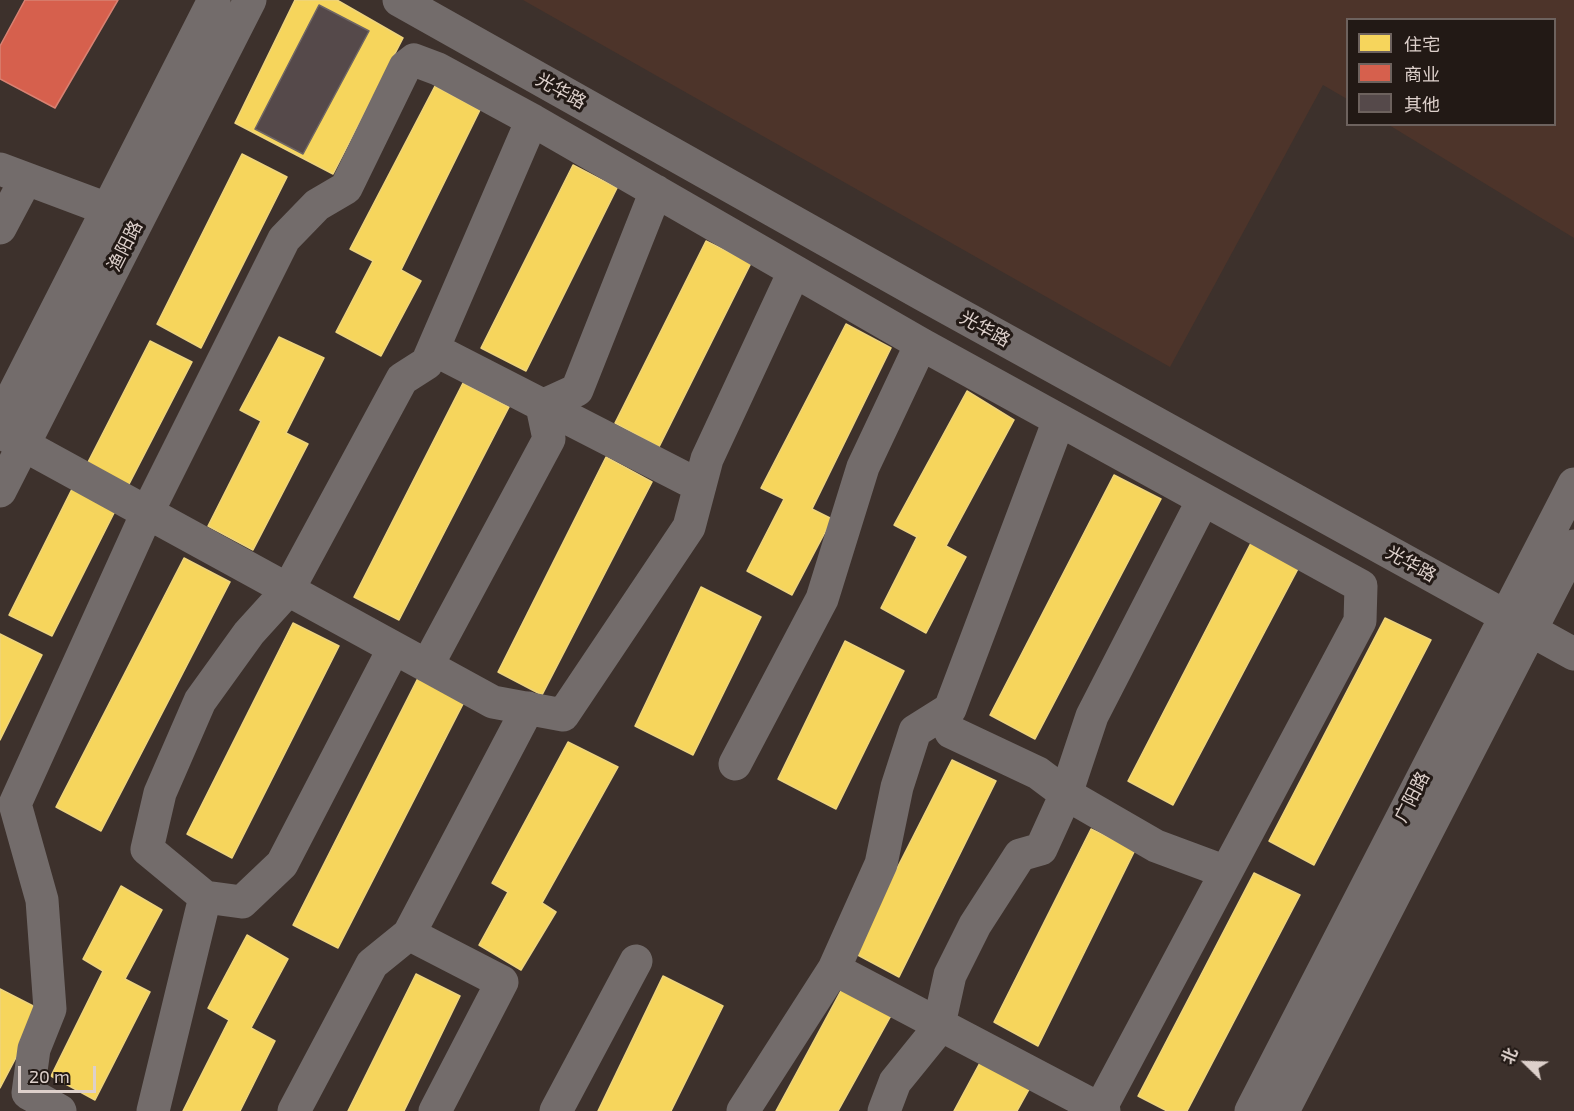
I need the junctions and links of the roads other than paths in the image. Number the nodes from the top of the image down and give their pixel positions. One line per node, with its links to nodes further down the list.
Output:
1 (214, 0): 7 (street, 渔阳路)
2 (250, 0): 15 (street, 渔阳路)
3 (399, 0): 23 (street, 光华路)
4 (532, 120): 6 (street); 11 (street); 20 (street)
5 (13, 174): 7 (street); 8 (street)
6 (656, 191): 9 (street); 12 (street)
7 (107, 209): 14 (street, 渔阳路)
8 (0, 228)
9 (794, 272): 10 (street); 17 (street)
10 (921, 344): 13 (street); 29 (street)
11 (433, 350): 12 (street); 22 (street)
12 (542, 406): 17 (street); 26 (street)
13 (1059, 420): 19 (street); 28 (street)
14 (0, 421)
15 (12, 438): 18 (street, 渔阳路); 20 (street)
16 (1574, 484): 23 (street, 广阳路)
17 (700, 486): 27 (street)
18 (0, 491)
19 (1203, 500): 30 (street); 31 (street)
20 (147, 513): 22 (street); 38 (street)
21 (1574, 546): 23 (street, 广阳路)
22 (288, 590): 24 (street); 32 (street)
23 (1517, 623): 25 (street, 光华路); 45 (street, 广阳路); 46 (street, 广阳路)
24 (394, 648): 26 (street); 32 (street)
25 (1574, 654)
26 (427, 666): 27 (street)
27 (528, 708): 33 (street)
28 (942, 714): 30 (street); 35 (street)
29 (735, 764)
30 (1066, 794): 31 (street); 36 (street)
31 (1226, 872): 37 (street)
32 (205, 897): 39 (street)
33 (410, 934): 40 (street); 41 (street)
34 (636, 961): 42 (street)
35 (834, 969): 36 (street); 43 (street)
36 (939, 1024): 37 (street); 44 (street)
37 (1101, 1110)
38 (60, 1111)
39 (153, 1111)
40 (294, 1111)
41 (435, 1111)
42 (556, 1111)
43 (742, 1111)
44 (884, 1111)
45 (1251, 1111)
46 (1283, 1111)

